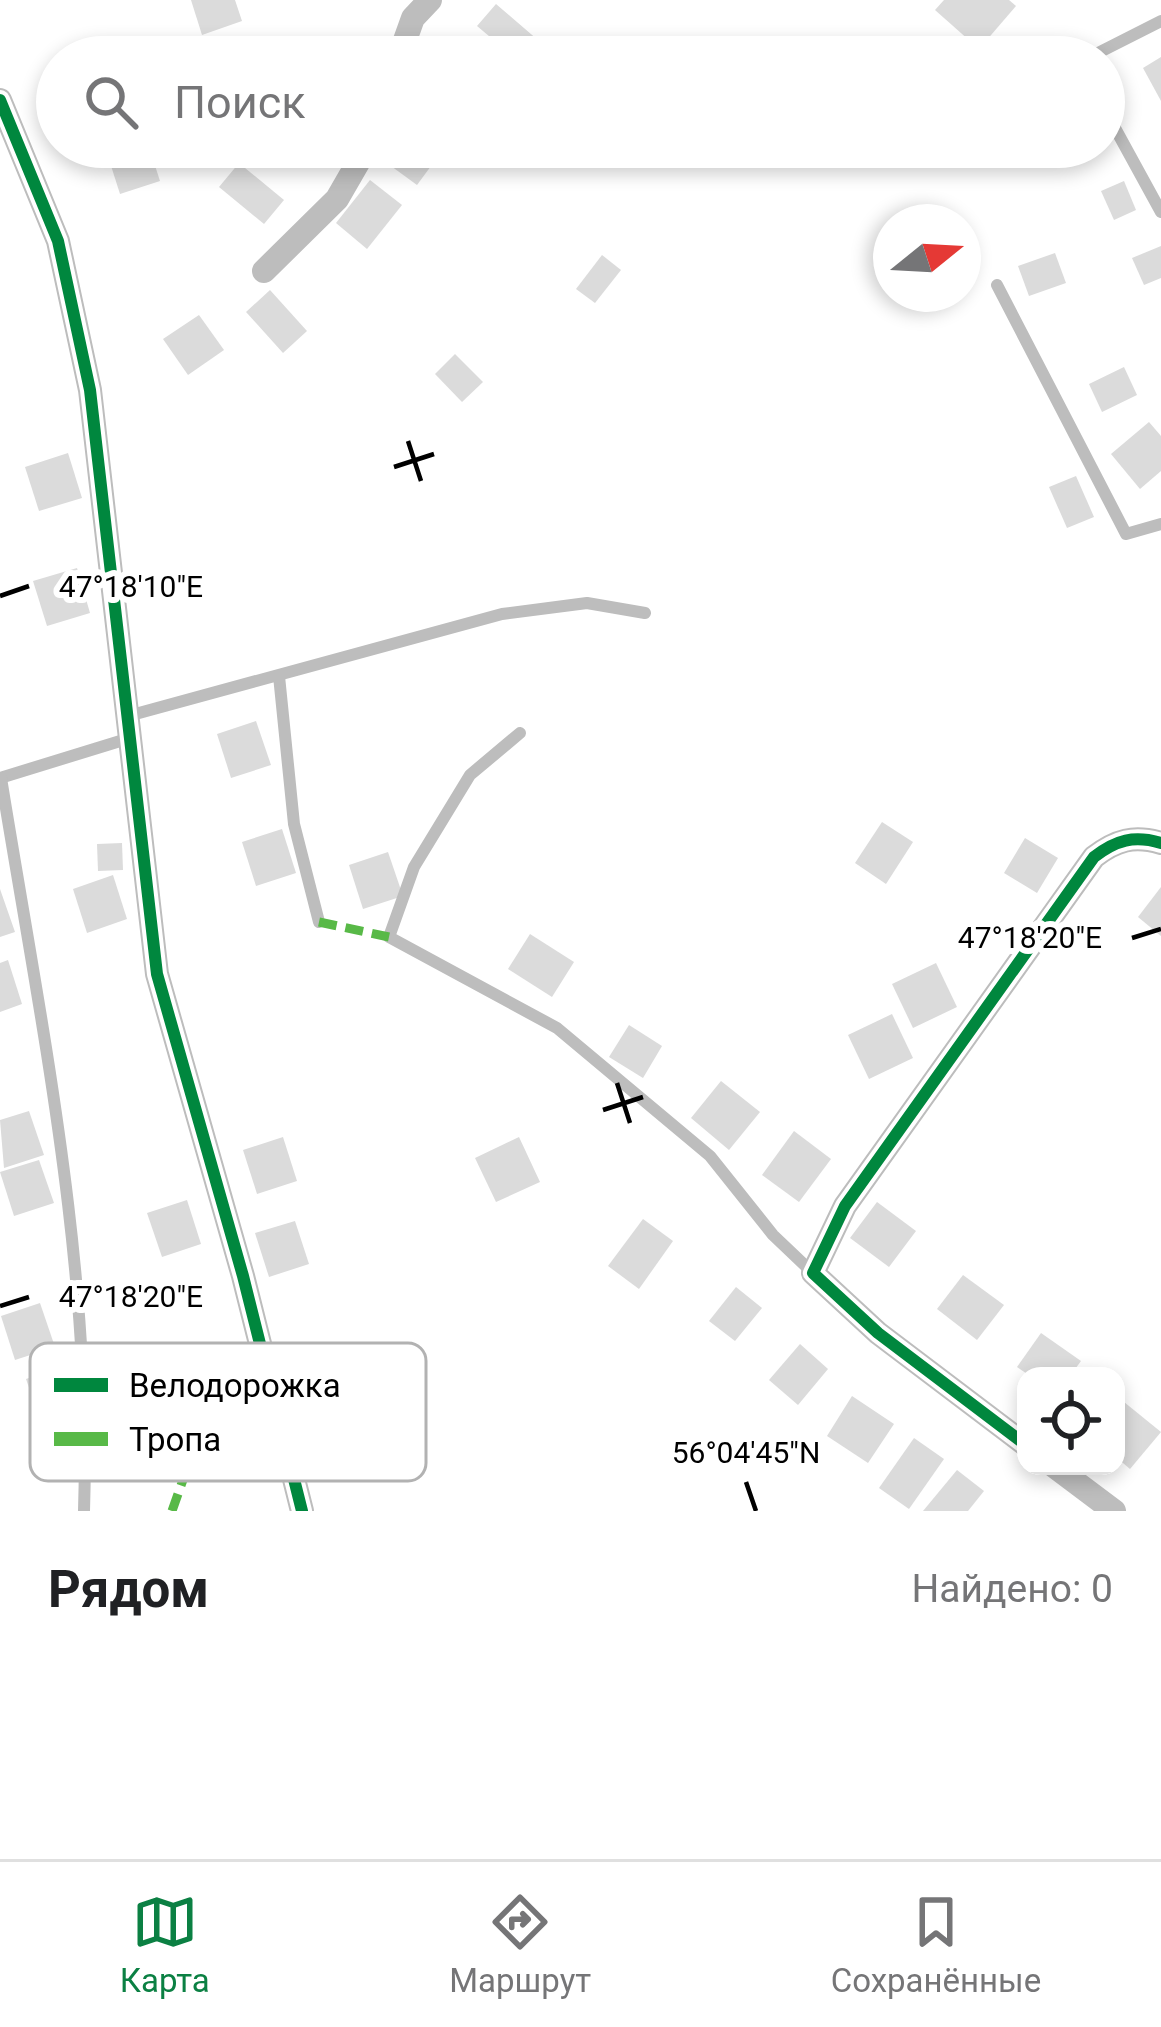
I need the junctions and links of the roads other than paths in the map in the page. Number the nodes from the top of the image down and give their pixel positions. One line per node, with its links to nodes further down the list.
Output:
1 (430, 0): 3 (street)
2 (1161, 21): 4 (lane)
3 (407, 36)
4 (1125, 39)
5 (0, 100): 14 (street)
6 (1125, 146): 8 (lane)
7 (355, 168): 9 (street)
8 (1161, 212)
9 (264, 271)
10 (997, 285): 11 (lane)
11 (1161, 524)
12 (645, 613): 13 (lane)
13 (279, 676): 14 (lane); 18 (lane)
14 (128, 727): 16 (lane); 21 (street)
15 (520, 733): 19 (lane)
16 (1, 778): 20 (lane)
17 (1161, 843): 19 (street)
18 (319, 922)
19 (813, 1273): 22 (street)
20 (78, 1343)
21 (260, 1343)
22 (1017, 1438)
23 (1066, 1475): 28 (street)
24 (85, 1481): 26 (lane)
25 (294, 1481): 27 (street)
26 (84, 1511)
27 (302, 1511)
28 (1114, 1511)

